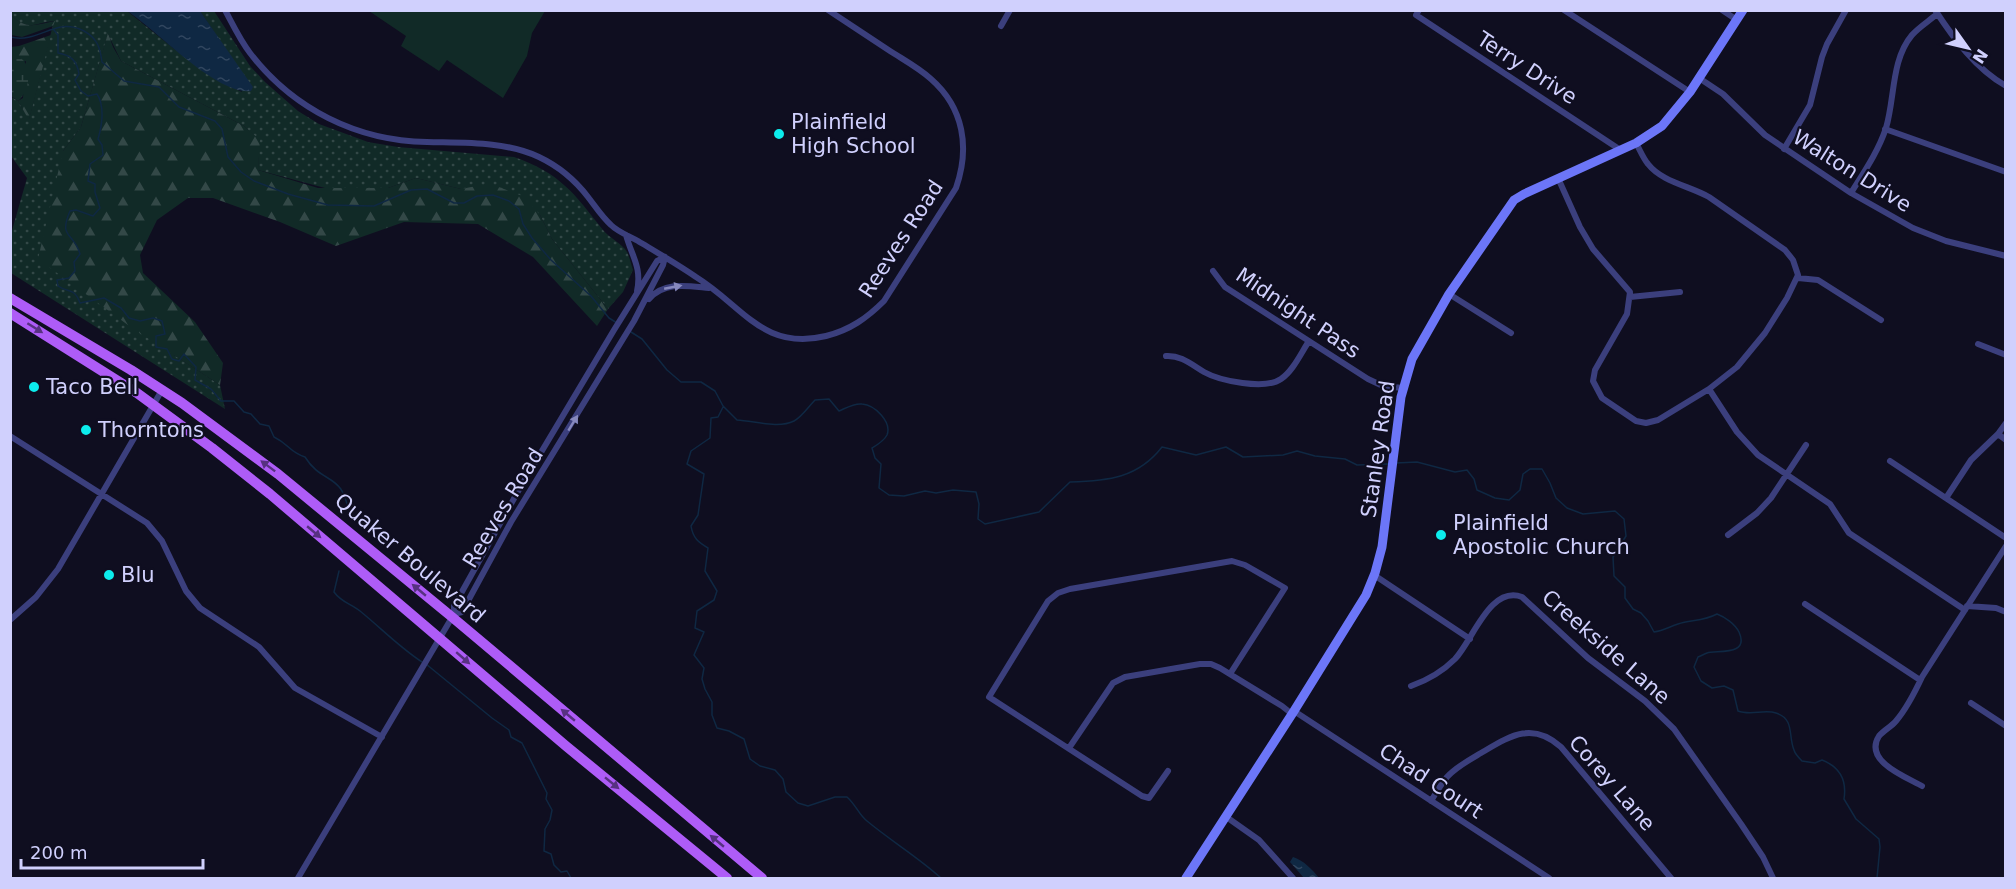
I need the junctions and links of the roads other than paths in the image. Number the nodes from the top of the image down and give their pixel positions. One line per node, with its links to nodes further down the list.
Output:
1 (225, 10): 22 (street)
2 (828, 10): 27 (street, Reeves Road)
3 (1010, 10): 11 (street)
4 (1564, 10): 14 (street)
5 (1722, 10): 10 (street)
6 (1743, 10): 10 (street, Stanley Road)
7 (1846, 10): 17 (street)
8 (1936, 12): 13 (street); 15 (street)
9 (1418, 13): 18 (street, Terry Drive)
10 (1737, 20): 12 (street, Stanley Road)
11 (1001, 26)
12 (1700, 78): 14 (street, Stanley Road); 17 (street, Walton Drive)
13 (2006, 86)
14 (1690, 92): 16 (street, Stanley Road)
15 (1885, 129): 19 (street); 21 (street)
16 (1636, 143): 18 (street, Stanley Road); 26 (street)
17 (1784, 148): 21 (street, Walton Drive)
18 (1619, 149): 20 (street, Stanley Road)
19 (2006, 172)
20 (1558, 178): 30 (street, Stanley Road); 31 (street)
21 (1851, 193): 23 (street, Walton Drive)
22 (626, 235): 24 (street); 29 (street)
23 (2006, 256)
24 (665, 257): 27 (street, Reeves Road); 29 (street, Reeves Road); 33 (street, Reeves Road)
25 (1213, 271): 37 (street, Midnight Pass)
26 (1798, 278): 35 (street); 42 (street)
27 (711, 288): 33 (street, one-way to 27)
28 (1680, 292): 31 (street)
29 (636, 293): 61 (street, Reeves Road)
30 (1449, 294): 36 (street); 41 (street, Stanley Road)
31 (1630, 297): 42 (street)
32 (10, 298): 43 (main road, Quaker Boulevard)
33 (642, 306): 61 (street, Reeves Road, one-way to 33)
34 (10, 313): 44 (main road, Quaker Boulevard, one-way to 44)
35 (1881, 320)
36 (1511, 333)
37 (1309, 341): 40 (street); 41 (street, Midnight Pass)
38 (1978, 344): 39 (street)
39 (2006, 355)
40 (1166, 356)
41 (1403, 388): 57 (street, Stanley Road)
42 (1709, 388): 51 (street)
43 (162, 390): 44 (street); 61 (main road, Quaker Boulevard, one-way to 43)
44 (153, 404): 52 (street); 63 (main road, Quaker Boulevard, one-way to 63)
45 (2006, 423): 46 (street)
46 (1998, 434): 48 (street); 53 (street)
47 (10, 436): 52 (street)
48 (2006, 440)
49 (1806, 445): 51 (street)
50 (1890, 461): 53 (street)
51 (1787, 475): 54 (street); 59 (street)
52 (102, 493): 62 (street); 71 (street)
53 (1946, 498): 55 (street)
54 (1728, 535)
55 (2006, 538)
56 (2006, 546): 59 (street)
57 (1374, 576): 64 (street); 69 (street, Stanley Road)
58 (1805, 604): 66 (street)
59 (1966, 608): 60 (street); 66 (street)
60 (2006, 612)
61 (453, 615): 63 (street, Reeves Road); 79 (main road, Quaker Boulevard, one-way to 61)
62 (10, 620)
63 (439, 638): 71 (street, Reeves Road); 78 (main road, Quaker Boulevard, one-way to 78)
64 (1470, 639): 67 (street, Creekside Lane); 84 (street, Creekside Lane)
65 (1230, 674): 69 (street, Chad Court); 72 (street, Chad Court); 72 (street)
66 (1920, 680): 74 (street)
67 (1411, 686)
68 (1971, 703): 70 (street)
69 (1293, 712): 75 (street, Chad Court); 76 (street, Stanley Road)
70 (2006, 726)
71 (382, 737): 77 (street, Reeves Road)
72 (1069, 748): 73 (street)
73 (1168, 771)
74 (1922, 786)
75 (1431, 801): 82 (street, Chad Court); 83 (street, Corey Lane)
76 (1225, 816): 80 (street, Stanley Road); 81 (street)
77 (298, 879)
78 (727, 879)
79 (762, 879)
80 (1186, 879)
81 (1293, 879)
82 (1549, 879)
83 (1671, 879)
84 (1773, 879)

